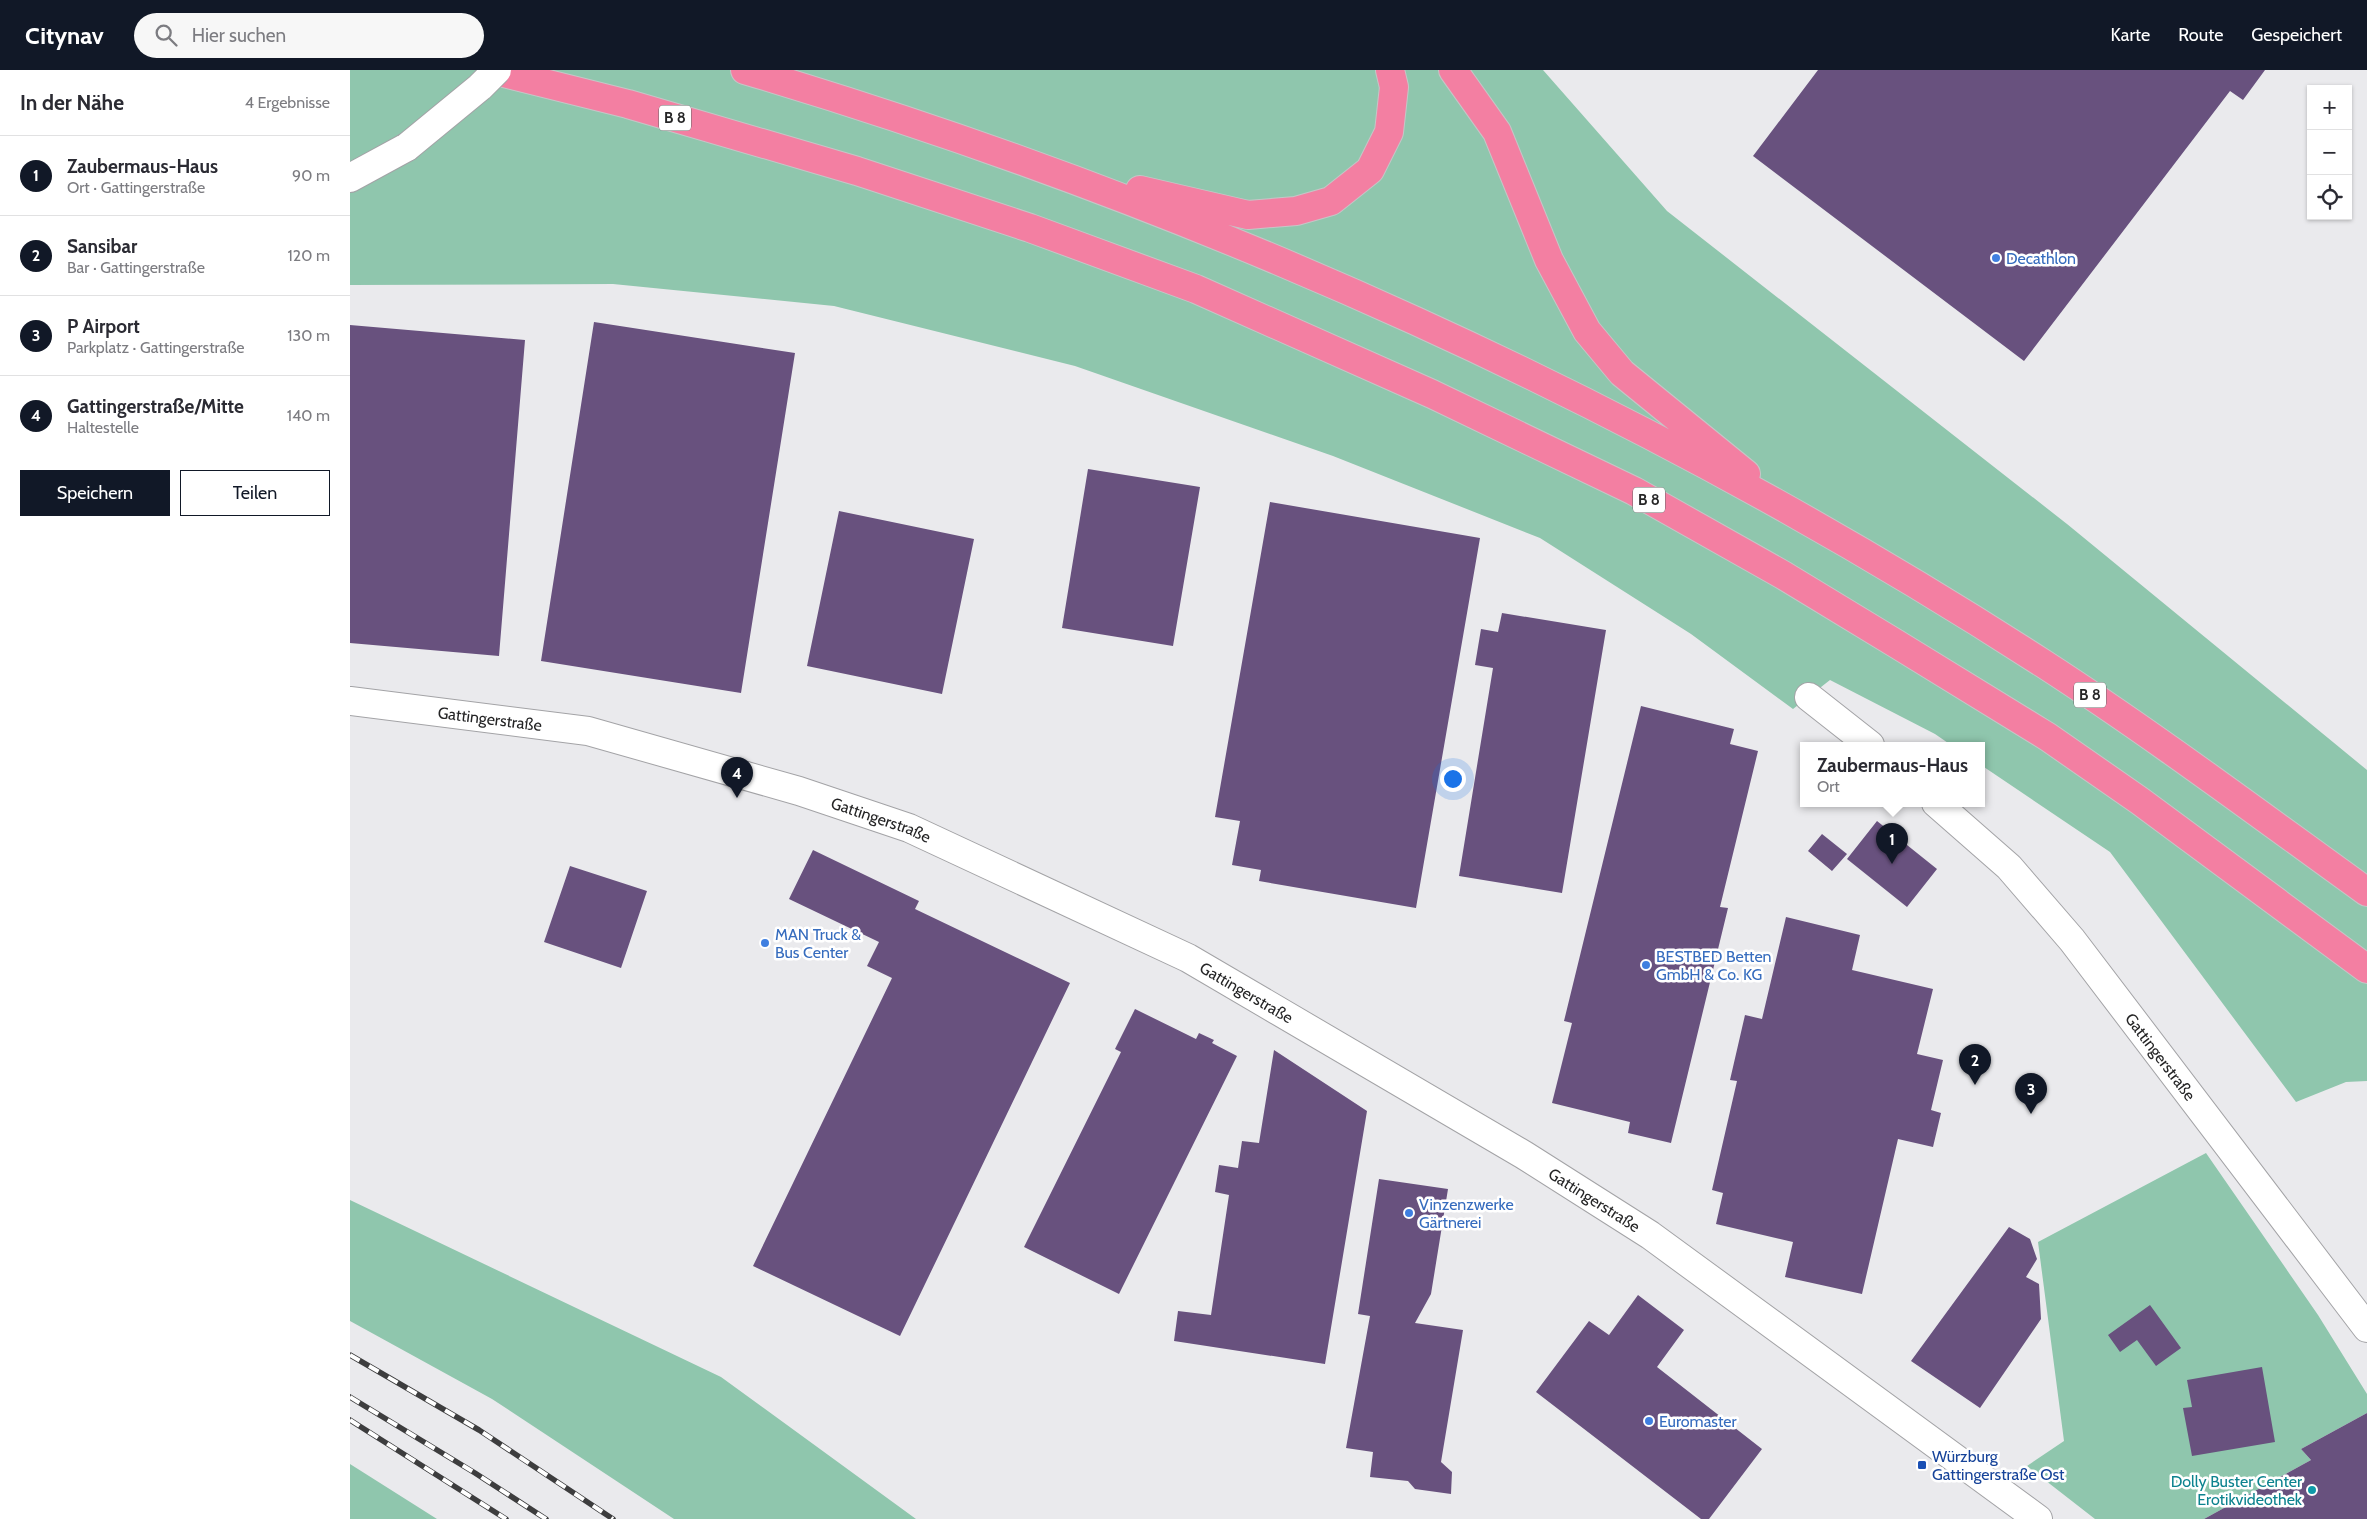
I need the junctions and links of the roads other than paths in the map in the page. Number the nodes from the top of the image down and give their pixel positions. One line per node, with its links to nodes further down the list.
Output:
1 (492, 70): 14 (highway, B 8)
2 (497, 70): 7 (street, bridge)
3 (745, 70): 6 (highway, B 8)
4 (1390, 70): 6 (highway)
5 (1453, 70): 8 (highway)
6 (1058, 172): 8 (highway, B 8)
7 (350, 178)
8 (1800, 517): 13 (highway, B 8)
9 (1809, 697): 11 (street)
10 (350, 701): 16 (street, Gattingerstraße)
11 (1866, 742)
12 (1941, 807): 15 (street, Gattingerstraße)
13 (2367, 892)
14 (2367, 969)
15 (2367, 1328)
16 (2038, 1519)

